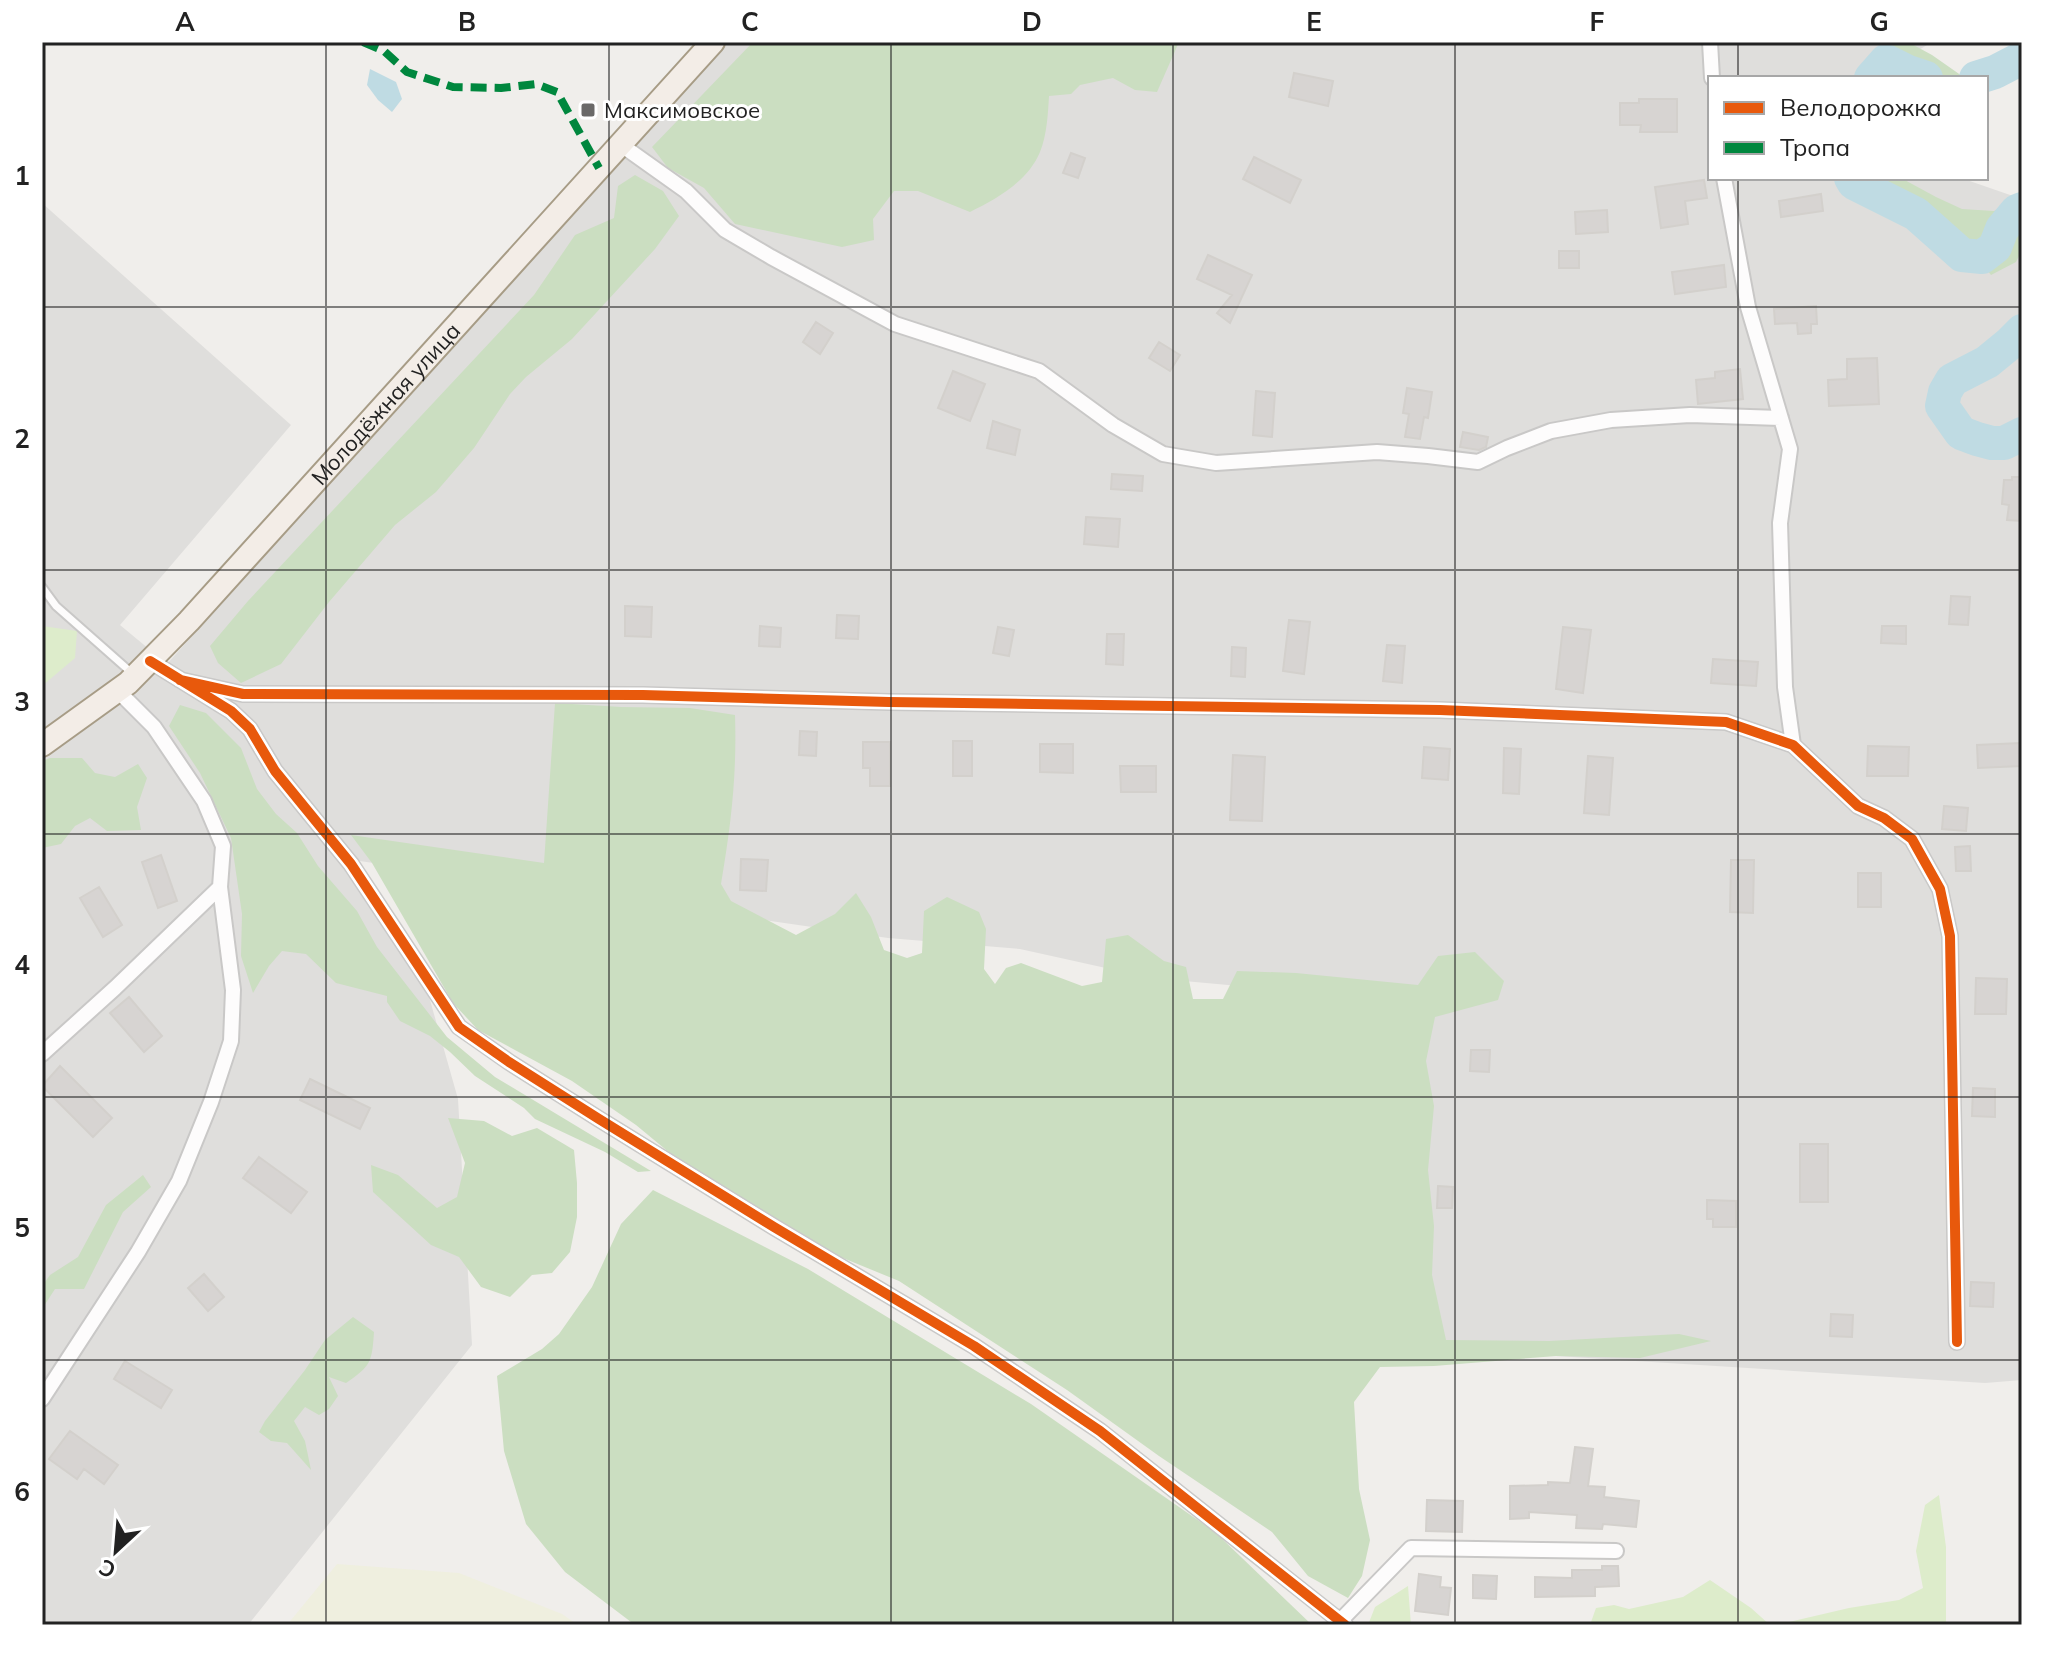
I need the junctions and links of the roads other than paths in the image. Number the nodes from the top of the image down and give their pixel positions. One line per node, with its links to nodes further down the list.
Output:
1 (713, 42): 4 (main road, Молодёжная улица)
2 (1710, 42): 3 (street)
3 (1712, 76)
4 (620, 144): 6 (street); 8 (main road, Молодёжная улица)
5 (1724, 180): 6 (street)
6 (1781, 418): 12 (street)
7 (42, 587): 8 (lane)
8 (142, 669): 9 (street); 10 (main road, Молодёжная улица)
9 (180, 680): 12 (street); 18 (street)
10 (118, 691): 11 (main road, Молодёжная улица); 13 (street)
11 (42, 745)
12 (1793, 745): 15 (street)
13 (220, 887): 14 (street); 16 (street)
14 (42, 1054)
15 (1957, 1342)
16 (42, 1399)
17 (1616, 1551): 18 (street)
18 (1343, 1623)

